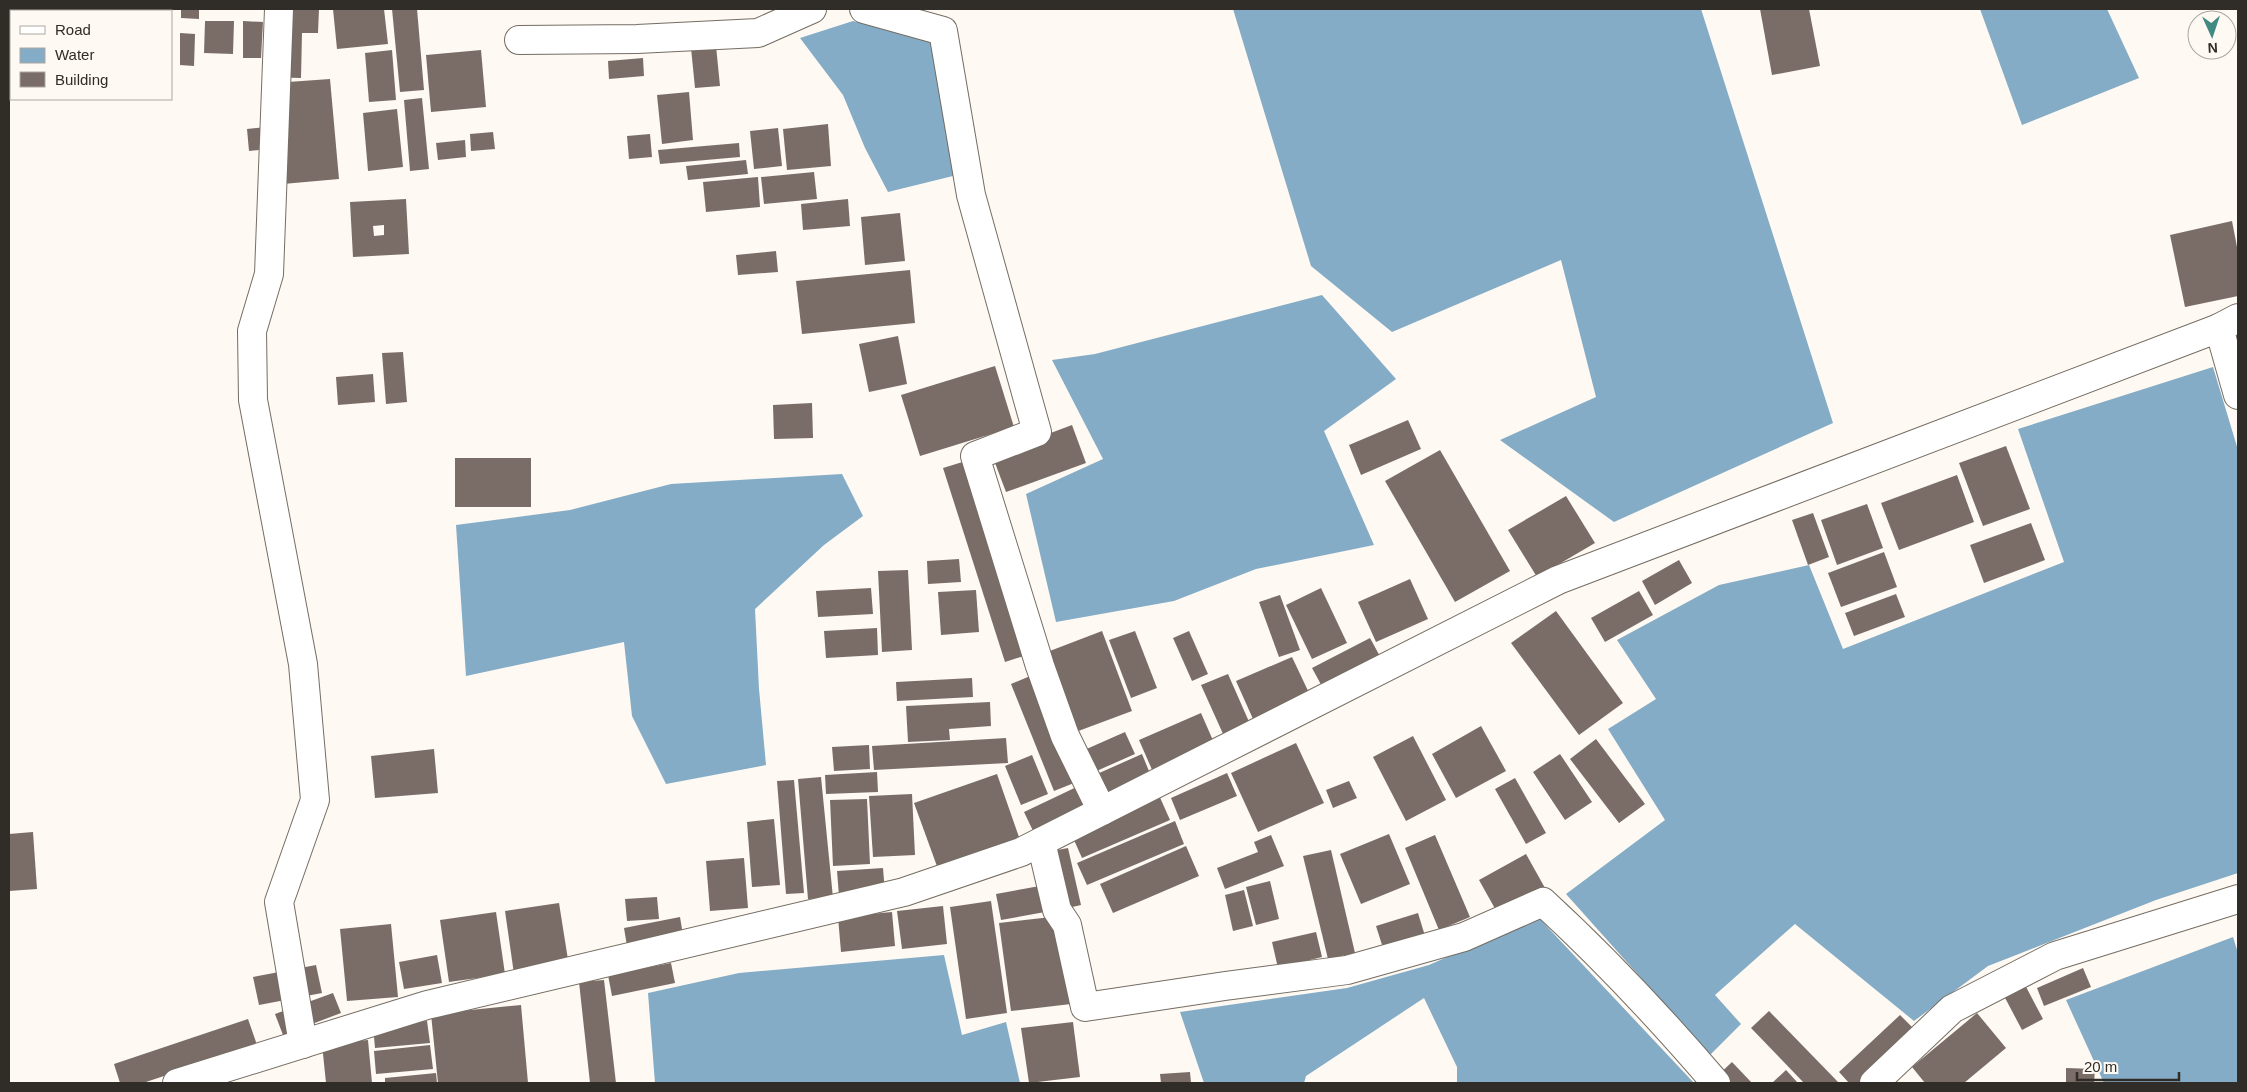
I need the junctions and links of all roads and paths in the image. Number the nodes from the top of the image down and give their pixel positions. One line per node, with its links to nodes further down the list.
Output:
1 (278, 9): 10 (street)
2 (812, 9): 4 (street)
3 (864, 9): 7 (street)
4 (519, 40)
5 (2228, 323): 6 (street); 7 (street)
6 (2238, 395)
7 (1102, 811): 8 (street)
8 (1041, 842): 10 (street); 12 (street)
9 (2238, 899): 13 (street)
10 (303, 1044): 11 (street)
11 (177, 1083)
12 (1716, 1083)
13 (1874, 1083)

